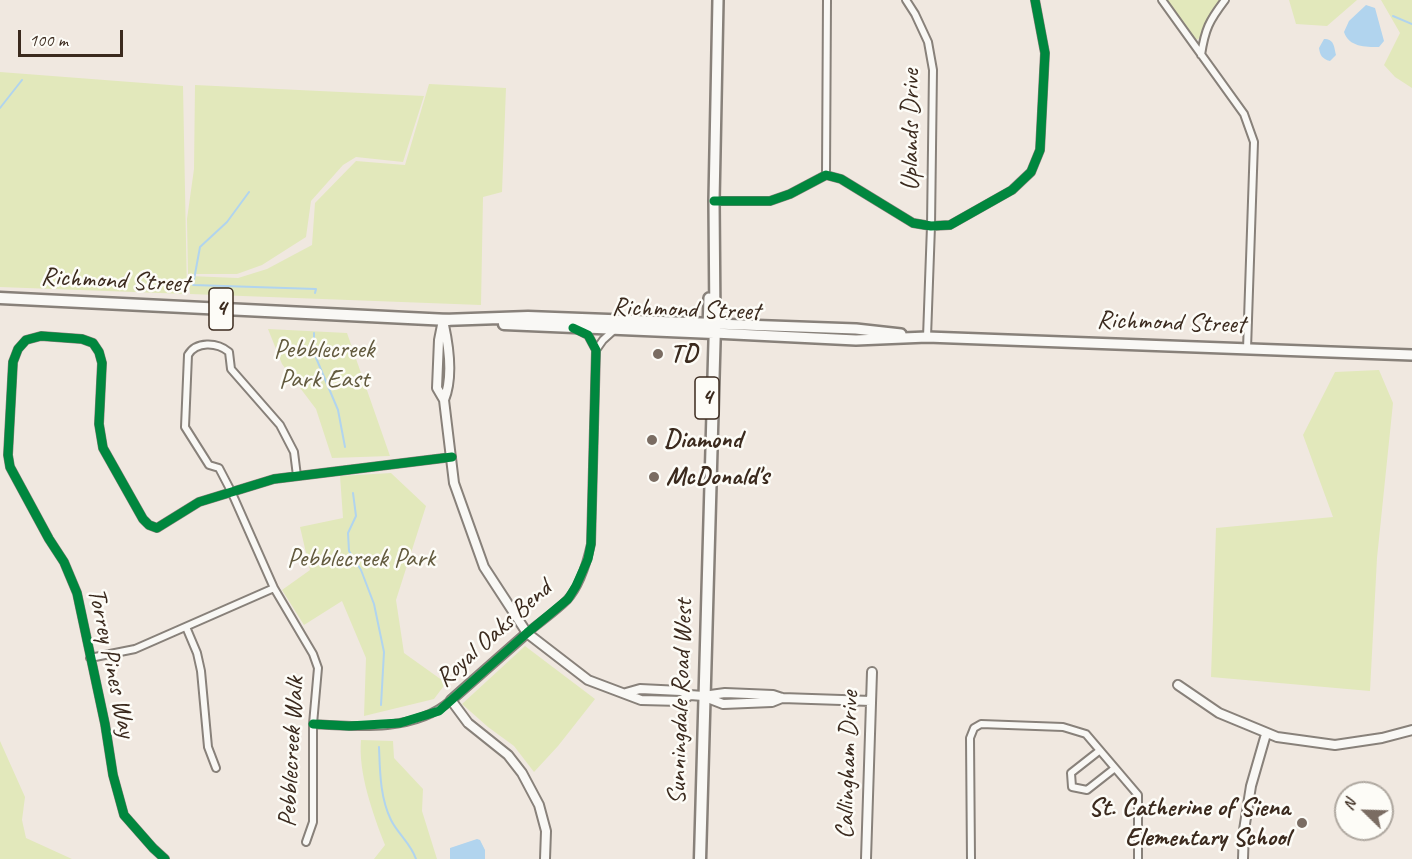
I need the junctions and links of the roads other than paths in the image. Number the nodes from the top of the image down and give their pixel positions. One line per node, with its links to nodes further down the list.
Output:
1 (718, 0): 9 (main road)
2 (827, 0): 8 (street)
3 (906, 0): 10 (street, Uplands Drive)
4 (1035, 0): 10 (street)
5 (1162, 0): 7 (street)
6 (1225, 0): 7 (street)
7 (1201, 55): 17 (street)
8 (826, 175): 9 (street); 10 (street)
9 (714, 201): 15 (main road)
10 (932, 226): 16 (street, Uplands Drive)
11 (0, 298): 12 (main road, Richmond Street / 4)
12 (443, 320): 13 (main road, Richmond Street / 4); 15 (main road, Richmond Street); 20 (street)
13 (573, 328): 14 (main road, Richmond Street / 4); 18 (street)
14 (615, 329): 15 (main road, Richmond Street / 4); 18 (street)
15 (711, 329): 16 (main road, Richmond Street); 29 (main road, Sunningdale Road West / 4)
16 (927, 337): 17 (main road, Richmond Street)
17 (1247, 349): 19 (main road, Richmond Street)
18 (596, 350): 25 (street, Royal Oaks Bend)
19 (1412, 355)
20 (452, 458): 21 (street, Torrey Pines Way); 25 (street)
21 (297, 476): 22 (street, Torrey Pines Way); 22 (street, Pebblecreek Walk)
22 (231, 492): 23 (street, Pebblecreek Walk); 26 (street, Torrey Pines Way)
23 (274, 588): 24 (street); 32 (street, Pebblecreek Walk)
24 (186, 627): 26 (street); 36 (street)
25 (527, 633): 29 (street); 30 (street, Royal Oaks Bend)
26 (90, 658): 39 (street, Torrey Pines Way)
27 (872, 672): 31 (street, Callingham Drive)
28 (1178, 685): 34 (street)
29 (703, 696): 31 (street); 41 (main road, Sunningdale Road West / 4)
30 (452, 700): 32 (street, Royal Oaks Bend); 40 (street)
31 (871, 701): 42 (street, Callingham Drive)
32 (312, 724): 38 (street, Pebblecreek Walk)
33 (1412, 730): 34 (street)
34 (1266, 734): 45 (street)
35 (1099, 751): 37 (street); 37 (street); 43 (street)
36 (216, 768)
37 (1115, 768): 44 (street)
38 (306, 842)
39 (165, 859)
40 (545, 859)
41 (700, 859)
42 (866, 859)
43 (971, 859)
44 (1138, 859)
45 (1243, 859)

